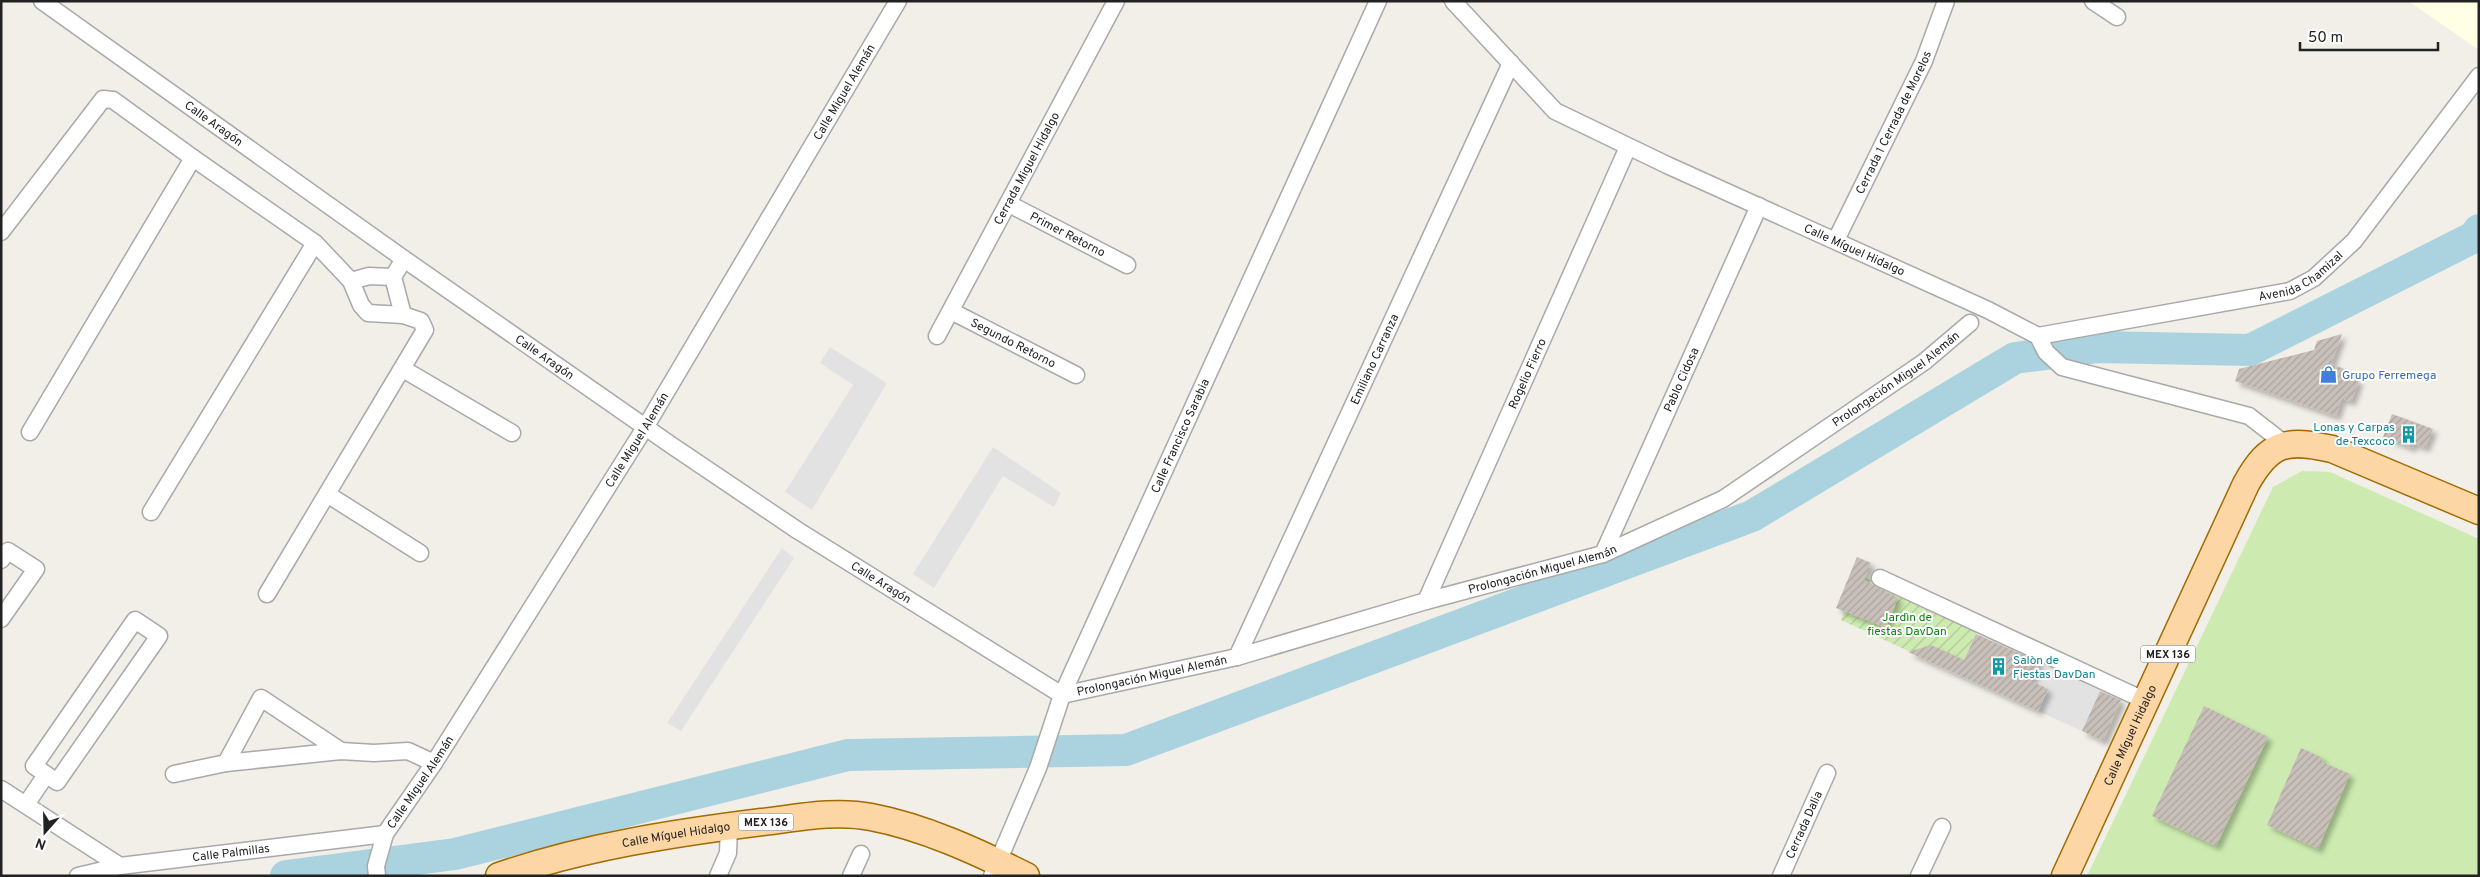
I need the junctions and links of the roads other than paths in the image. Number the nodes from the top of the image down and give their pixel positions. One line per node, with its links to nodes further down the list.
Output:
1 (42, 1): 18 (street, Calle Aragón)
2 (898, 1): 29 (street, Calle Miguel Alemán)
3 (1116, 1): 13 (street, Cerrada Miguel Hidalgo)
4 (1378, 1): 44 (street, Calle Francisco Sarabia)
5 (1453, 1): 9 (street, Calle Míguel Hidalgo)
6 (1946, 1): 16 (street, Cerrada 1 Cerrada de Morelos)
7 (2093, 1): 8 (street)
8 (2117, 17)
9 (1511, 63): 11 (street, Calle Míguel Hidalgo); 43 (street, Emiliano Carranza)
10 (2479, 76): 26 (street, Avenida Chamizal)
11 (1628, 147): 14 (street, Calle Míguel Hidalgo); 41 (street, Rogelio Fierro)
12 (192, 158): 15 (street); 17 (street); 30 (street)
13 (1009, 204): 19 (street, Primer Retorno); 22 (street, Cerrada Miguel Hidalgo)
14 (1759, 206): 16 (street, Calle Míguel Hidalgo); 37 (street, Pablo Cidosa)
15 (1, 232)
16 (1836, 240): 26 (street, Calle Míguel Hidalgo)
17 (315, 243): 21 (street); 35 (street)
18 (404, 259): 20 (street); 29 (street, Calle Aragón)
19 (1127, 265)
20 (393, 277): 21 (street); 23 (street)
21 (351, 281): 23 (street)
22 (951, 311): 25 (street, Cerrada Miguel Hidalgo); 28 (street, Segundo Retorno)
23 (403, 316): 27 (street)
24 (1970, 323): 37 (street, Prolongación Miguel Alemán)
25 (937, 336)
26 (2038, 336): 32 (street)
27 (403, 369): 31 (street); 33 (street)
28 (1076, 375)
29 (646, 426): 44 (street, Calle Aragón); 48 (street, Calle Miguel Alemán)
30 (30, 432)
31 (512, 433)
32 (2285, 444): 34 (main road); 45 (main road, Calle Míguel Hidalgo / MEX 136)
33 (327, 494): 36 (street); 40 (street)
34 (2479, 511)
35 (151, 512)
36 (420, 553)
37 (1603, 554): 41 (street, Prolongación Miguel Alemán)
38 (1, 560): 42 (street)
39 (1880, 578): 45 (street)
40 (266, 594)
41 (1426, 602): 43 (street, Prolongación Miguel Alemán)
42 (1, 618)
43 (1237, 657): 44 (street, Prolongación Miguel Alemán)
44 (1062, 695): 59 (street, Calle Francisco Sarabia)
45 (2146, 700): 68 (main road, Calle Míguel Hidalgo / MEX 136)
46 (341, 751): 47 (street); 47 (street); 48 (street)
47 (226, 763): 50 (street)
48 (434, 763): 56 (street, Calle Miguel Alemán)
49 (1827, 773): 66 (street, Cerrada Dalia)
50 (174, 774)
51 (46, 775): 51 (street); 53 (street)
52 (1, 789): 53 (street)
53 (27, 804): 58 (street)
54 (729, 826): 59 (main road, Calle Míguel Hidalgo / MEX 136); 62 (main road, Calle Míguel Hidalgo / MEX 136); 63 (street)
55 (1942, 827): 67 (street)
56 (385, 834): 58 (street, Calle Palmillas); 61 (street, Calle Miguel Alemán)
57 (860, 854): 64 (street)
58 (120, 866): 60 (street, Calle Palmillas)
59 (996, 869): 65 (main road, Calle Míguel Hidalgo / MEX 136)
60 (78, 876)
61 (377, 876)
62 (499, 876)
63 (718, 876)
64 (851, 876)
65 (1026, 876)
66 (1781, 876)
67 (1919, 876)
68 (2065, 876)

